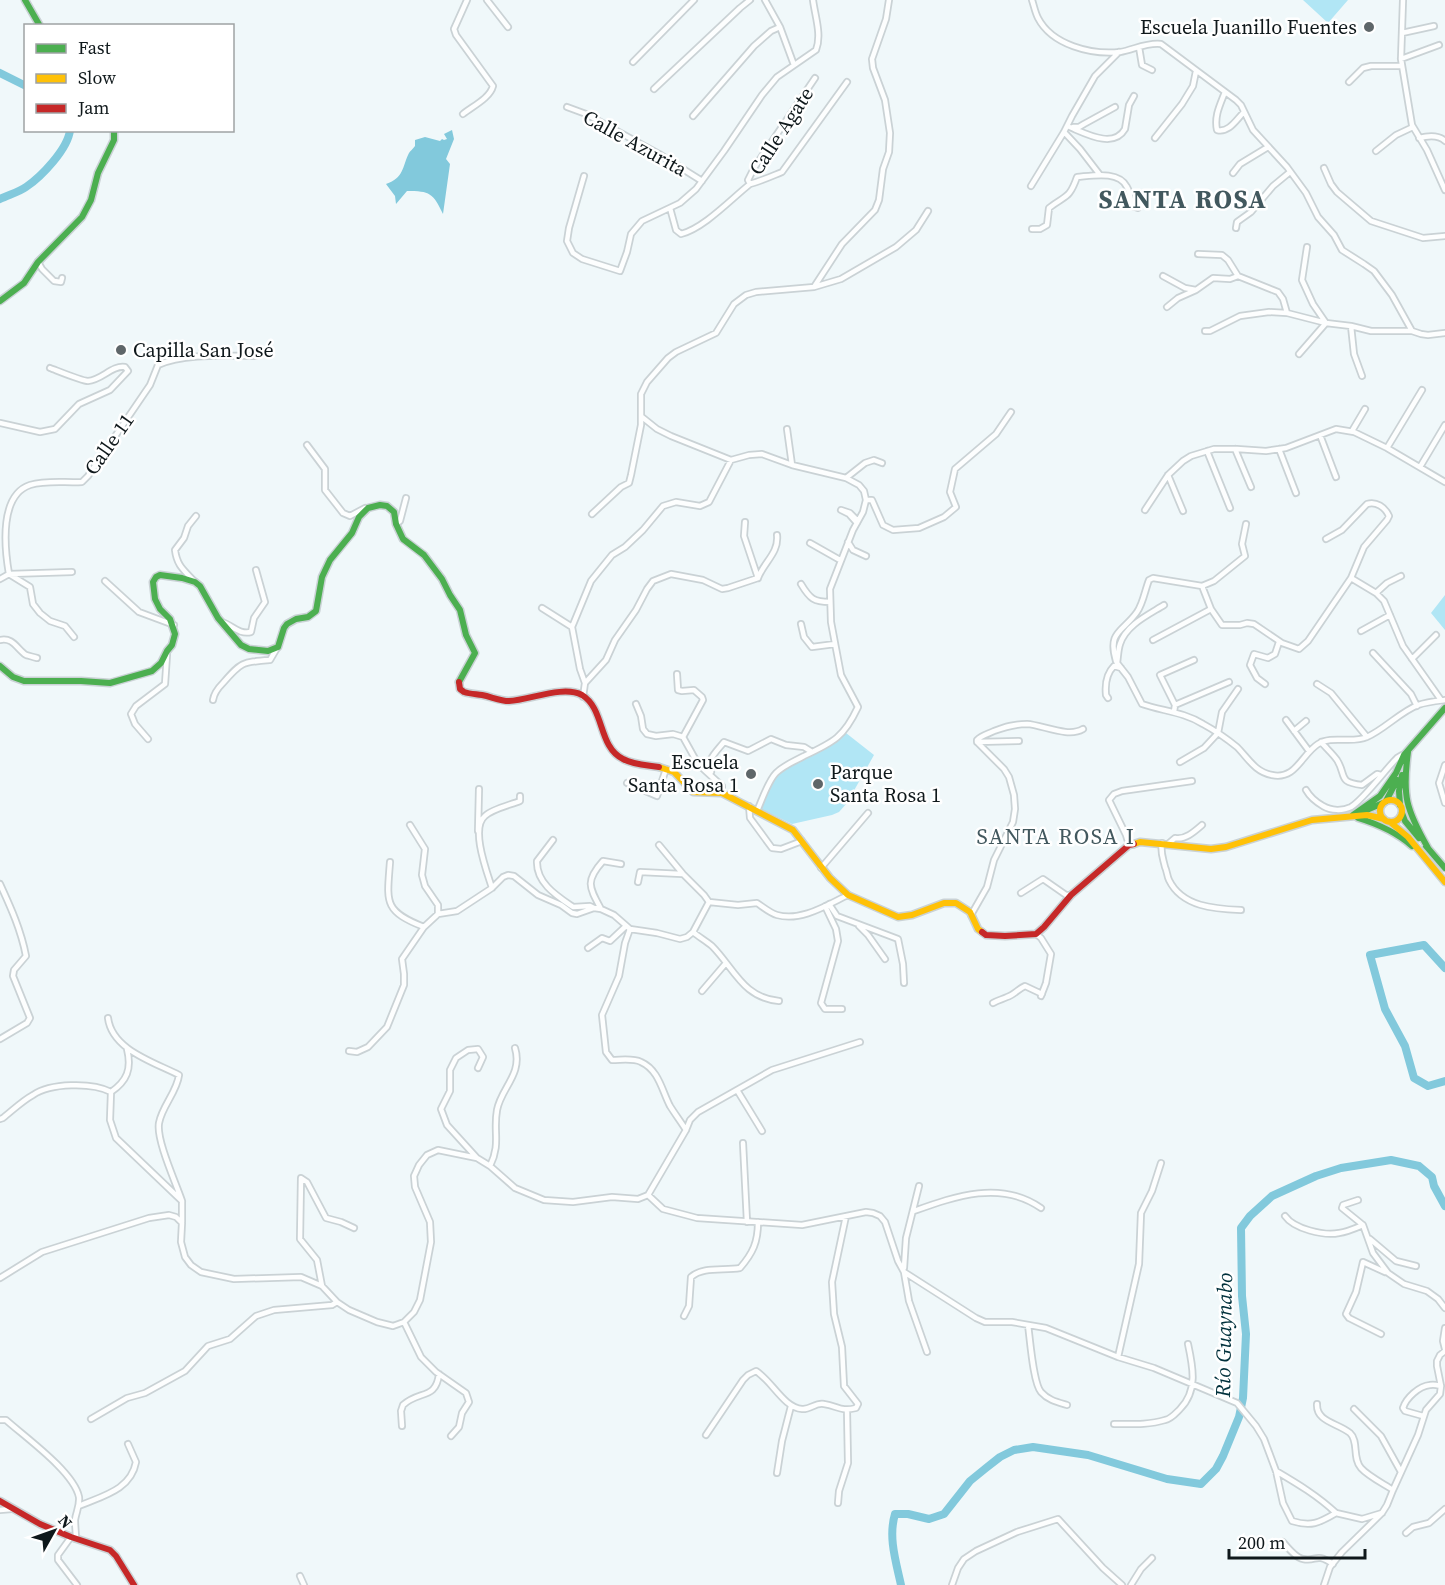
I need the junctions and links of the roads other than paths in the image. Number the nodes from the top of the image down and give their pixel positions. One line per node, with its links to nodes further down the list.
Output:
1 (25, 0): 11 (street)
2 (467, 0): 34 (street)
3 (487, 0): 13 (street)
4 (694, 0): 20 (street)
5 (750, 0): 28 (street)
6 (765, 0): 14 (street)
7 (813, 0): 21 (street)
8 (889, 0): 66 (street)
9 (1032, 0): 18 (street)
10 (1403, 0): 15 (street)
11 (39, 24)
12 (1434, 26): 15 (street)
13 (508, 27)
14 (780, 27): 21 (street); 35 (street)
15 (1402, 33): 19 (street)
16 (1439, 45): 19 (street)
17 (1139, 47): 18 (street); 23 (street); 24 (street)
18 (1119, 52): 36 (street)
19 (1401, 59): 22 (street)
20 (633, 62)
21 (794, 64): 50 (street)
22 (1402, 66): 27 (street); 37 (street)
23 (1152, 70)
24 (1196, 71): 29 (street); 40 (street)
25 (814, 78): 51 (street, Calle Agate)
26 (847, 82): 51 (street)
27 (1349, 82)
28 (654, 89)
29 (1225, 92): 33 (street); 33 (street)
30 (1134, 96): 36 (street)
31 (567, 107): 50 (street, Calle Azurita)
32 (1115, 107): 36 (street)
33 (1244, 112): 43 (street)
34 (463, 114)
35 (693, 116)
36 (1067, 126): 39 (street)
37 (1413, 127): 41 (street); 44 (street)
38 (114, 132): 62 (street)
39 (1064, 132): 48 (street); 52 (street)
40 (1155, 138)
41 (1419, 138): 42 (street); 53 (street)
42 (1444, 138)
43 (1268, 147): 46 (street); 47 (street)
44 (1376, 150)
45 (1324, 168): 59 (street)
46 (1290, 171): 57 (street); 74 (street)
47 (1233, 173)
48 (1100, 175): 55 (street); 58 (street)
49 (584, 177): 54 (street)
50 (702, 181): 54 (street)
51 (750, 184): 54 (street)
52 (1031, 186)
53 (1445, 190)
54 (670, 208)
55 (1138, 208)
56 (928, 211): 66 (street)
57 (1236, 228)
58 (1032, 229)
59 (1445, 236)
60 (1307, 247): 71 (street)
61 (1198, 254): 64 (street)
62 (39, 262): 65 (street); 68 (street)
63 (1163, 276): 67 (street)
64 (1238, 276): 67 (street); 70 (street)
65 (62, 278)
66 (813, 287): 83 (street)
67 (1196, 290): 69 (street)
68 (0, 301)
69 (1167, 307)
70 (1287, 313): 71 (street); 73 (street)
71 (1326, 323): 72 (street); 76 (street)
72 (1351, 326): 74 (street); 79 (street)
73 (1205, 331)
74 (1412, 331): 75 (street)
75 (1445, 333)
76 (1299, 354)
77 (255, 356): 123 (street, Calle 11)
78 (50, 368): 84 (street)
79 (1362, 376)
80 (1422, 390): 90 (street)
81 (1365, 410): 87 (street)
82 (1011, 412): 105 (street)
83 (641, 417): 94 (street); 110 (street)
84 (0, 423)
85 (1445, 425): 97 (street)
86 (787, 429): 96 (street)
87 (1352, 431): 88 (street); 90 (street)
88 (1320, 435): 92 (street); 99 (street)
89 (307, 445): 106 (street)
90 (1387, 448): 97 (street)
91 (1235, 449): 92 (street); 93 (street); 102 (street)
92 (1279, 449): 103 (street)
93 (1207, 451): 98 (street); 107 (street)
94 (731, 460): 96 (street); 141 (street)
95 (882, 463): 100 (street)
96 (792, 465): 100 (street)
97 (1420, 467): 101 (street)
98 (1168, 475): 108 (street); 109 (street)
99 (1336, 477)
100 (846, 478): 105 (street)
101 (1445, 482)
102 (1251, 487)
103 (1296, 493)
104 (406, 498): 113 (street)
105 (866, 500): 117 (street)
106 (373, 506): 113 (street); 149 (street)
107 (1230, 507)
108 (1145, 510)
109 (1183, 511)
110 (592, 514)
111 (196, 516): 129 (street)
112 (745, 522): 125 (street)
113 (396, 524): 163 (street)
114 (1246, 524): 131 (street)
115 (777, 535): 125 (street)
116 (1326, 540): 126 (street)
117 (848, 542): 119 (street); 120 (street)
118 (810, 543): 120 (street)
119 (866, 556)
120 (840, 560): 133 (street)
121 (256, 570): 138 (street)
122 (72, 572): 123 (street)
123 (9, 574): 127 (street); 144 (street)
124 (1401, 576): 132 (street)
125 (758, 578): 159 (street)
126 (1351, 578): 132 (street); 147 (street)
127 (0, 579)
128 (105, 581): 140 (street)
129 (195, 582): 138 (street); 140 (street)
130 (801, 584): 133 (street)
131 (1202, 586): 136 (street); 156 (street)
132 (1376, 593): 137 (street)
133 (830, 602): 148 (street)
134 (1164, 605): 156 (street)
135 (542, 608): 141 (street)
136 (1211, 609): 146 (street); 147 (street)
137 (1390, 615): 142 (street); 153 (street)
138 (222, 622): 149 (street)
139 (801, 624): 148 (street)
140 (174, 625): 150 (street)
141 (572, 627): 159 (street)
142 (1361, 631)
143 (1436, 635): 153 (street)
144 (74, 637)
145 (0, 640): 152 (street)
146 (1153, 640)
147 (1279, 642): 160 (street)
148 (834, 644): 184 (street)
149 (278, 647): 165 (street)
150 (167, 651): 155 (street); 179 (street)
151 (1373, 653): 169 (street)
152 (37, 658)
153 (1412, 659): 166 (street)
154 (1194, 660): 168 (street)
155 (0, 666)
156 (1119, 666): 164 (street); 171 (street)
157 (677, 674): 177 (street)
158 (1229, 682): 168 (street)
159 (585, 683): 163 (street)
160 (1265, 684)
161 (1317, 684): 178 (street)
162 (1238, 689): 176 (street)
163 (584, 697): 188 (street)
164 (1108, 698)
165 (213, 700)
166 (1443, 700): 169 (street)
167 (636, 704): 177 (street)
168 (1175, 705): 171 (street)
169 (1417, 706): 178 (street)
170 (1445, 708): 185 (street)
171 (1174, 712): 176 (street)
172 (1286, 720): 175 (street)
173 (1306, 720): 175 (street)
174 (1083, 729): 181 (street)
175 (1294, 731): 183 (street)
176 (1218, 733): 183 (street); 186 (street)
177 (683, 736): 190 (street)
178 (1367, 737): 182 (street)
179 (148, 739)
180 (1019, 741): 181 (street)
181 (977, 742): 234 (street)
182 (1321, 742): 183 (street); 189 (street)
183 (1309, 751)
184 (812, 752): 190 (street); 201 (street)
185 (1406, 753): 189 (street); 198 (street); 199 (street); 204 (street); 214 (street)
186 (1180, 762)
187 (1445, 765): 197 (street)
188 (666, 769): 192 (street); 195 (street)
189 (1381, 775): 194 (street)
190 (713, 777): 195 (street)
191 (1192, 781): 213 (street)
192 (627, 783)
193 (479, 789): 208 (street)
194 (1306, 790)
195 (722, 793): 200 (street)
196 (520, 796): 208 (street)
197 (1444, 800)
198 (1384, 802): 199 (street); 204 (street); 205 (street)
199 (1400, 805): 203 (street)
200 (749, 806): 201 (street); 210 (street)
201 (757, 811): 210 (street)
202 (868, 813): 218 (street)
203 (1402, 813): 205 (street); 214 (street)
204 (1350, 817): 205 (street); 212 (street); 215 (street)
205 (1387, 820): 215 (street)
206 (410, 825): 233 (street)
207 (1202, 825): 212 (street)
208 (480, 833): 224 (street)
209 (553, 840): 230 (street)
210 (801, 841): 218 (street)
211 (659, 844): 220 (street)
212 (1165, 844): 213 (street); 232 (street)
213 (1130, 845): 227 (street)
214 (1428, 848): 219 (street)
215 (1421, 854): 222 (street)
216 (390, 862): 236 (street)
217 (621, 864): 231 (street)
218 (821, 868): 226 (street)
219 (1445, 868)
220 (683, 874): 221 (street); 228 (street)
221 (638, 882)
222 (1445, 882)
223 (0, 884): 249 (street)
224 (492, 888): 230 (street); 233 (street)
225 (1021, 893): 227 (street)
226 (848, 895): 229 (street); 234 (street)
227 (1071, 895): 239 (street)
228 (709, 902): 229 (street); 238 (street)
229 (827, 905): 235 (street); 247 (street)
230 (594, 908): 231 (street)
231 (601, 909): 237 (street)
232 (1241, 910)
233 (438, 914): 236 (street)
234 (971, 915): 239 (street)
235 (855, 923): 241 (street); 243 (street)
236 (424, 927): 253 (street)
237 (628, 928): 238 (street); 240 (street); 258 (street)
238 (693, 932): 242 (street)
239 (1036, 934): 246 (street)
240 (588, 948)
241 (885, 959)
242 (726, 963): 244 (street); 245 (street)
243 (904, 982)
244 (702, 992)
245 (779, 1001)
246 (993, 1003)
247 (842, 1009)
248 (108, 1018): 252 (street)
249 (0, 1039)
250 (860, 1042): 255 (street)
251 (515, 1048): 263 (street)
252 (127, 1049): 256 (street); 267 (street)
253 (350, 1051)
254 (478, 1068): 261 (street)
255 (737, 1090): 258 (street); 259 (street)
256 (111, 1092): 257 (street); 267 (street)
257 (0, 1119)
258 (686, 1130): 265 (street)
259 (762, 1131)
260 (743, 1143): 272 (street)
261 (477, 1158): 263 (street); 286 (street)
262 (1161, 1163): 293 (street)
263 (490, 1166): 265 (street)
264 (919, 1186): 269 (street)
265 (648, 1195): 272 (street)
266 (1358, 1200): 275 (street)
267 (182, 1201): 274 (street)
268 (1041, 1208): 269 (street)
269 (914, 1211): 279 (street)
270 (846, 1216): 273 (street); 279 (street); 301 (street)
271 (1285, 1216): 275 (street)
272 (747, 1222): 273 (street)
273 (758, 1222): 285 (street)
274 (182, 1223): 281 (street); 282 (street)
275 (1363, 1225): 277 (street)
276 (354, 1228): 282 (street)
277 (1368, 1238): 278 (street); 280 (street)
278 (1416, 1266)
279 (904, 1271): 287 (street); 292 (street)
280 (1388, 1273): 284 (street); 289 (street)
281 (0, 1278)
282 (322, 1286): 283 (street)
283 (337, 1302): 286 (street); 303 (street)
284 (1445, 1308)
285 (684, 1317)
286 (404, 1322): 294 (street)
287 (1028, 1325): 293 (street); 298 (street)
288 (1445, 1328): 291 (street)
289 (1381, 1334)
290 (1188, 1344): 295 (street)
291 (1445, 1350): 296 (street)
292 (927, 1352)
293 (1118, 1357): 295 (street)
294 (439, 1374): 306 (street); 308 (street)
295 (1193, 1385): 305 (street); 310 (street)
296 (1441, 1386): 302 (street); 302 (street)
297 (1317, 1404): 313 (street)
298 (1067, 1405)
299 (791, 1406): 301 (street); 307 (street); 312 (street)
300 (1354, 1409): 311 (street)
301 (847, 1410): 315 (street)
302 (1424, 1416): 311 (street)
303 (91, 1419)
304 (0, 1420): 316 (street)
305 (1114, 1424)
306 (402, 1426)
307 (706, 1434)
308 (451, 1436)
309 (128, 1444): 316 (street)
310 (1276, 1471): 321 (street); 321 (street)
311 (1401, 1472): 313 (street)
312 (777, 1473)
313 (1393, 1490): 320 (street)
314 (0, 1501): 317 (street)
315 (838, 1503)
316 (79, 1506): 323 (street)
317 (12, 1509): 319 (street); 323 (street)
318 (1445, 1509): 322 (street)
319 (0, 1510)
320 (1382, 1513): 321 (street); 326 (street)
321 (1336, 1514)
322 (1406, 1533)
323 (73, 1538): 329 (street); 330 (street)
324 (1283, 1542): 326 (street)
325 (1152, 1558): 334 (street)
326 (1333, 1563): 328 (street)
327 (300, 1576): 331 (street)
328 (1326, 1583)
329 (77, 1585)
330 (134, 1585)
331 (304, 1585)
332 (952, 1585): 333 (street)
333 (1122, 1585)
334 (1131, 1585)

